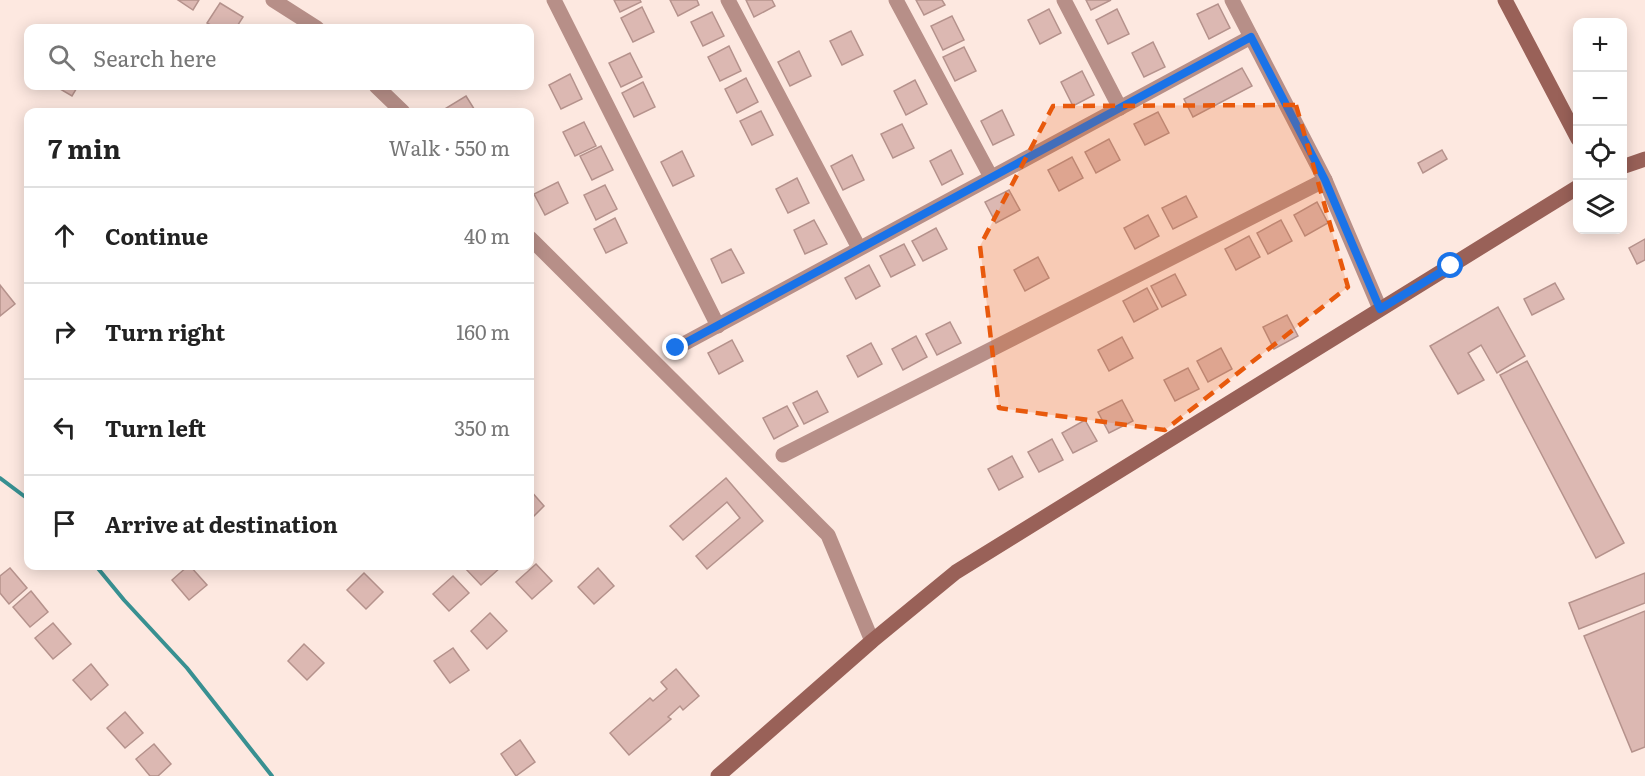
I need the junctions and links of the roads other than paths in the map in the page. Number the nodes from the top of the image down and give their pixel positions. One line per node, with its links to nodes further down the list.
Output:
1 (273, 0): 8 (street)
2 (554, 0): 22 (street)
3 (728, 0): 20 (street)
4 (896, 0): 16 (street)
5 (1064, 0): 12 (street)
6 (1232, 0): 9 (street)
7 (1505, 0): 13 (street)
8 (310, 24)
9 (1251, 37): 12 (street); 17 (street)
10 (380, 90): 11 (street)
11 (399, 108)
12 (1120, 108): 16 (street)
13 (1573, 129)
14 (1645, 159): 15 (street)
15 (1627, 165)
16 (992, 177): 20 (street)
17 (1325, 180): 21 (street); 24 (street)
18 (1573, 190): 21 (street)
19 (534, 242): 25 (street)
20 (859, 248): 22 (street)
21 (1380, 309): 25 (street)
22 (718, 326): 23 (street)
23 (676, 348)
24 (783, 455)
25 (872, 641): 26 (street)
26 (718, 776)

